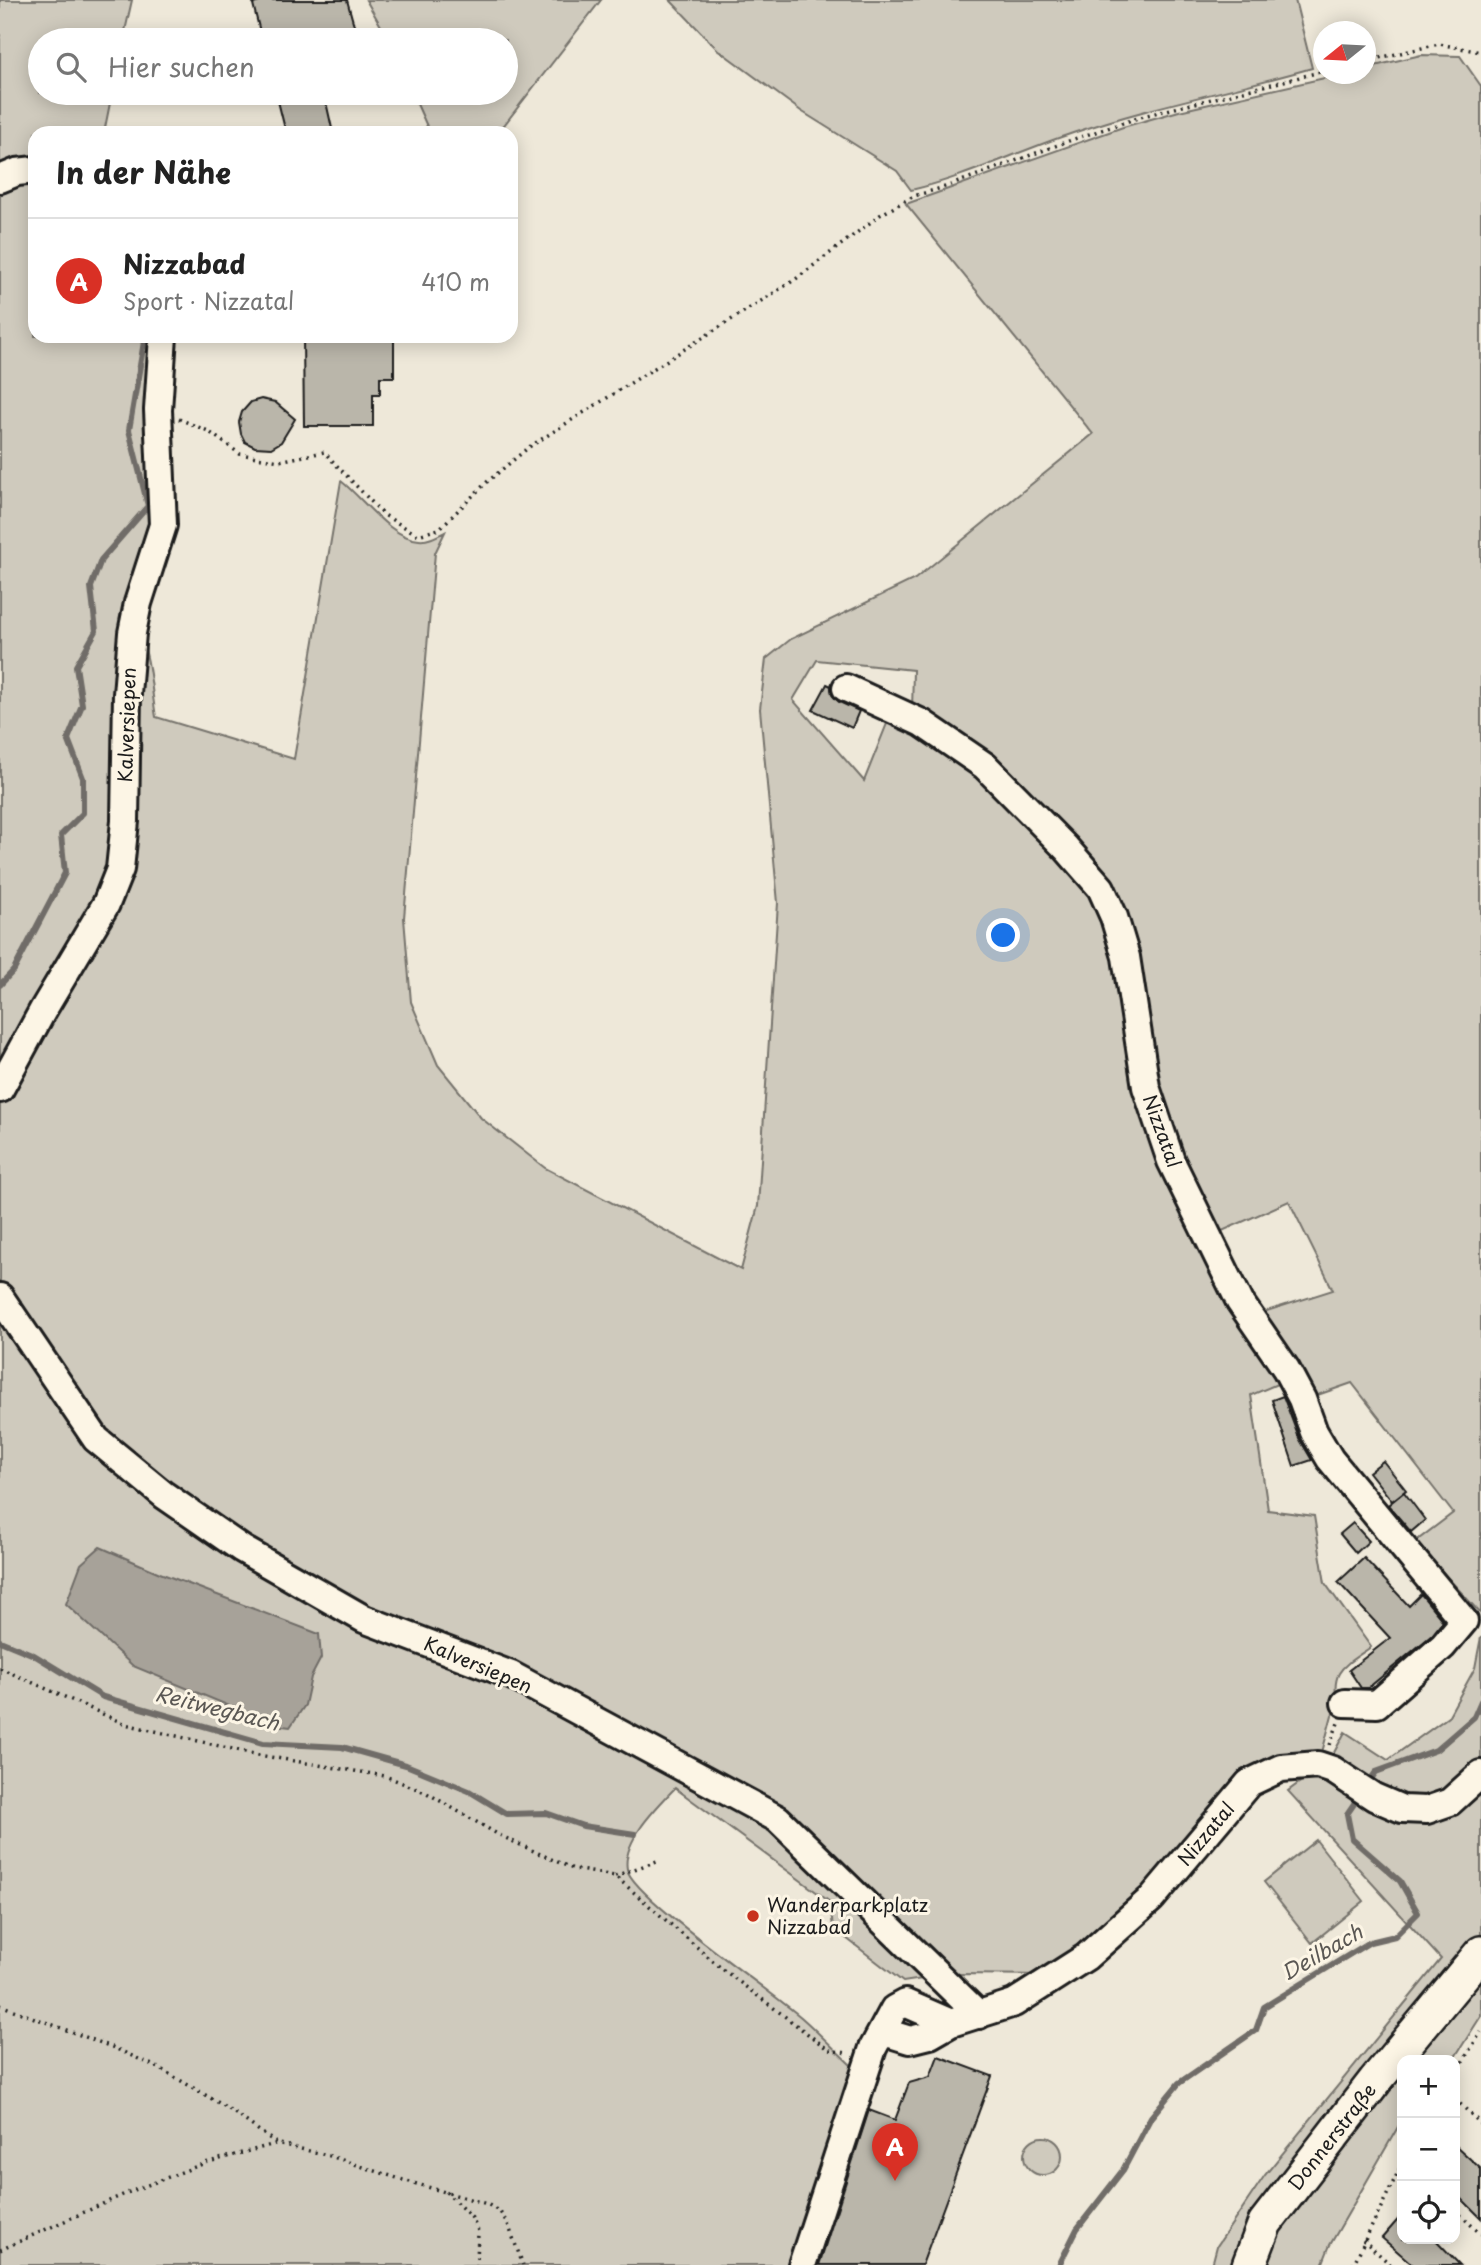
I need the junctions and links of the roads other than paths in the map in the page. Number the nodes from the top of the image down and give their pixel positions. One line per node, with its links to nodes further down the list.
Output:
1 (28, 171): 2 (street)
2 (0, 179)
3 (163, 343): 5 (street, Kalversiepen)
4 (846, 688): 7 (street, Nizzatal)
5 (0, 1089)
6 (0, 1297): 11 (street, Kalversiepen)
7 (1473, 1616): 8 (street, Nizzatal)
8 (1345, 1703)
9 (1481, 1774): 11 (street, Nizzatal)
10 (1481, 1953): 13 (main road, Donnerstraße)
11 (979, 2015): 12 (street, Nizzatal)
12 (802, 2265)
13 (1249, 2265)

